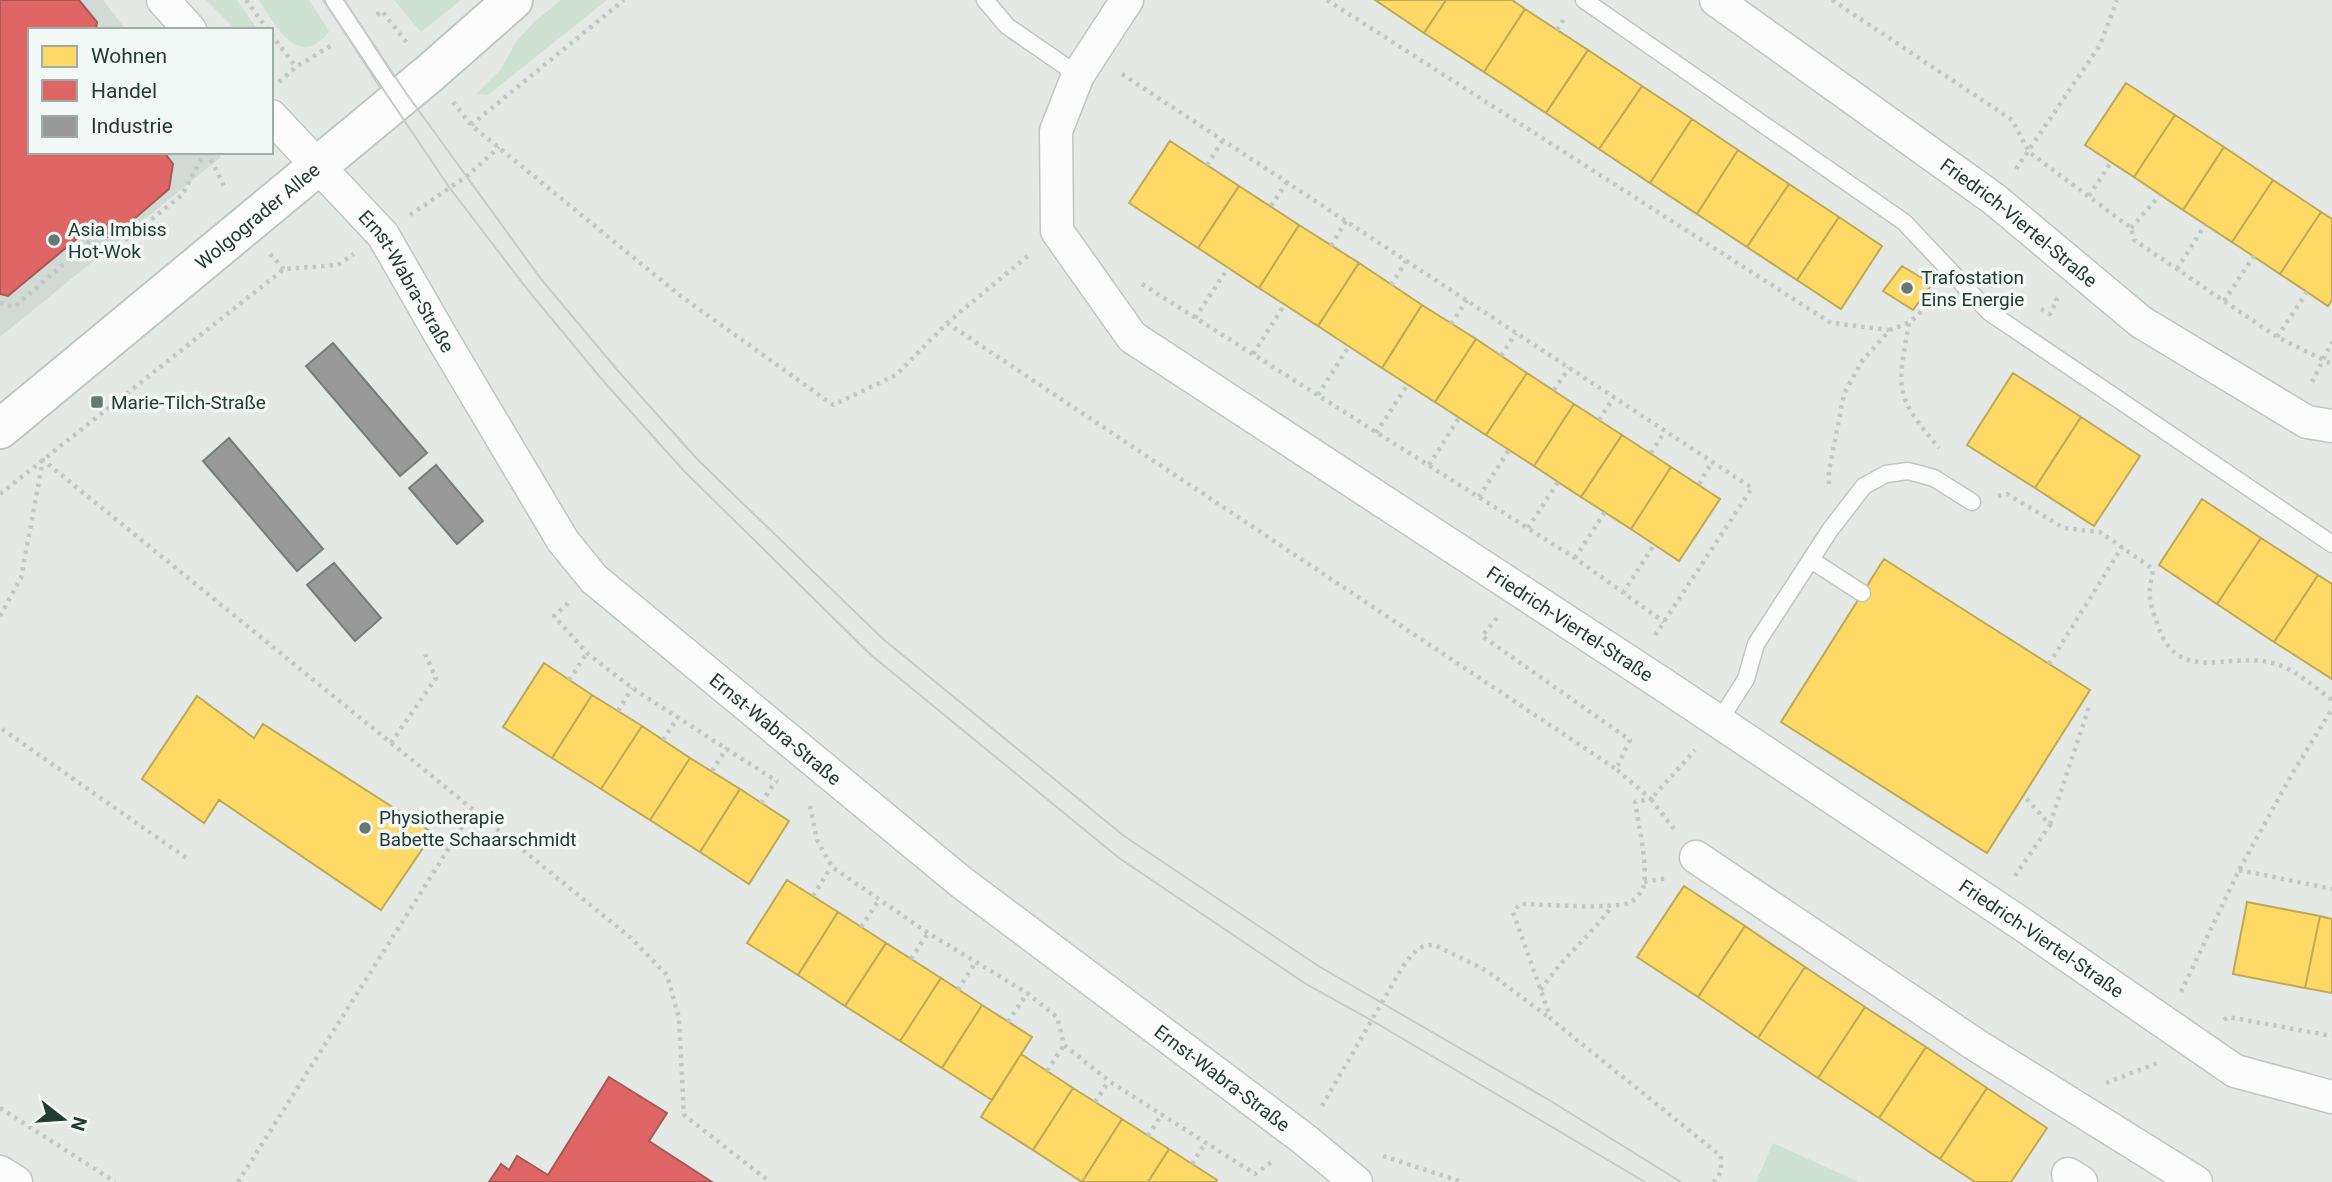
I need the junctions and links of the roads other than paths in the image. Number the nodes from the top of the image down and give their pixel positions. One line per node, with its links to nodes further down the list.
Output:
1 (163, 0): 8 (street)
2 (334, 0): 10 (lane)
3 (513, 0): 10 (main road, Wolgograder Allee)
4 (985, 0): 9 (lane)
5 (1127, 0): 9 (street)
6 (1584, 0): 16 (lane)
7 (1716, 0): 13 (street, Friedrich-Viertel-Straße)
8 (189, 28)
9 (1085, 64): 19 (street, Friedrich-Viertel-Straße)
10 (398, 99): 12 (main road, Wolgograder Allee)
11 (273, 118): 12 (street)
12 (318, 166): 14 (main road, Wolgograder Allee); 25 (street, Ernst-Wabra-Straße)
13 (2332, 426)
14 (0, 429)
15 (1972, 502): 17 (lane)
16 (2332, 544)
17 (1811, 560): 18 (lane); 19 (lane)
18 (1862, 593)
19 (1718, 723): 21 (street, Friedrich-Viertel-Straße)
20 (1696, 857): 23 (street)
21 (2332, 1097)
22 (0, 1172): 24 (street)
23 (2192, 1181)
24 (16, 1182)
25 (1356, 1182)

